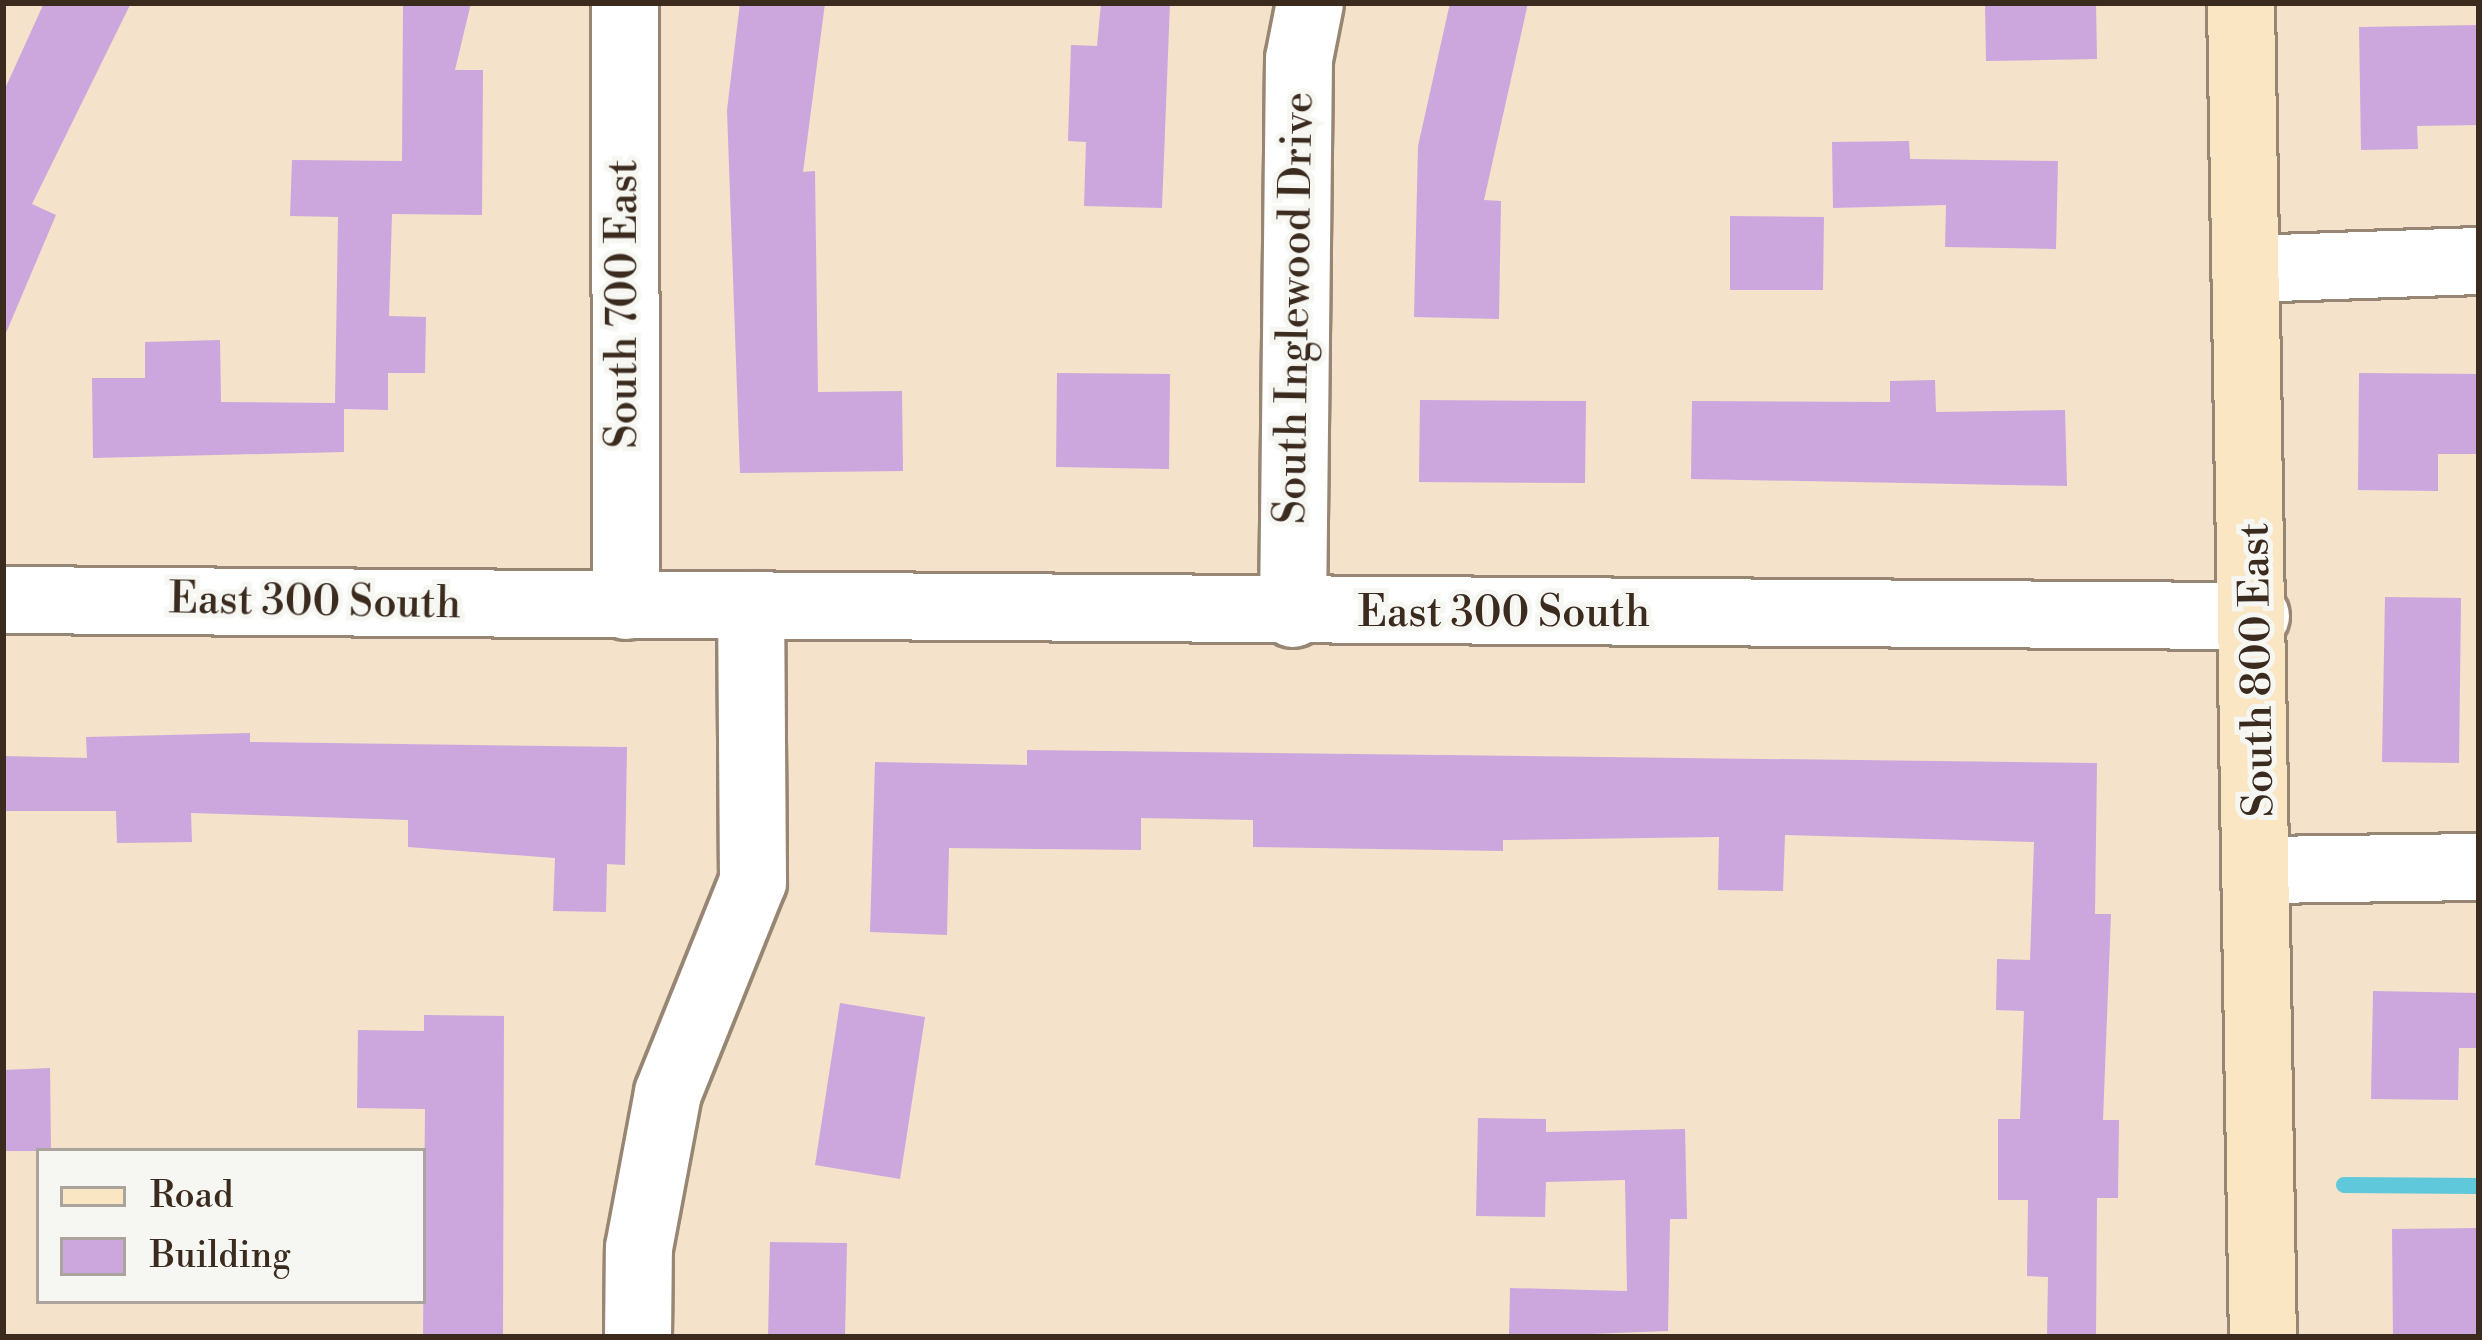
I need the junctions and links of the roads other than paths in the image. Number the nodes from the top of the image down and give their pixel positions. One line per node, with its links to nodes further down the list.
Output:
1 (625, 3): 8 (street, South 700 East)
2 (1310, 3): 9 (street, South Inglewood Drive)
3 (2241, 3): 5 (main road, South 800 East)
4 (2479, 261): 5 (street)
5 (2249, 269): 10 (main road, South 800 East)
6 (3, 600): 8 (street, East 300 South)
7 (751, 605): 8 (street, East 300 South); 9 (street, East 300 South); 13 (street)
8 (626, 606)
9 (1293, 614): 10 (street, East 300 South)
10 (2256, 616): 12 (main road, South 800 East)
11 (2479, 867): 12 (street)
12 (2263, 870): 14 (main road, South 800 East)
13 (638, 1337)
14 (2263, 1337)

